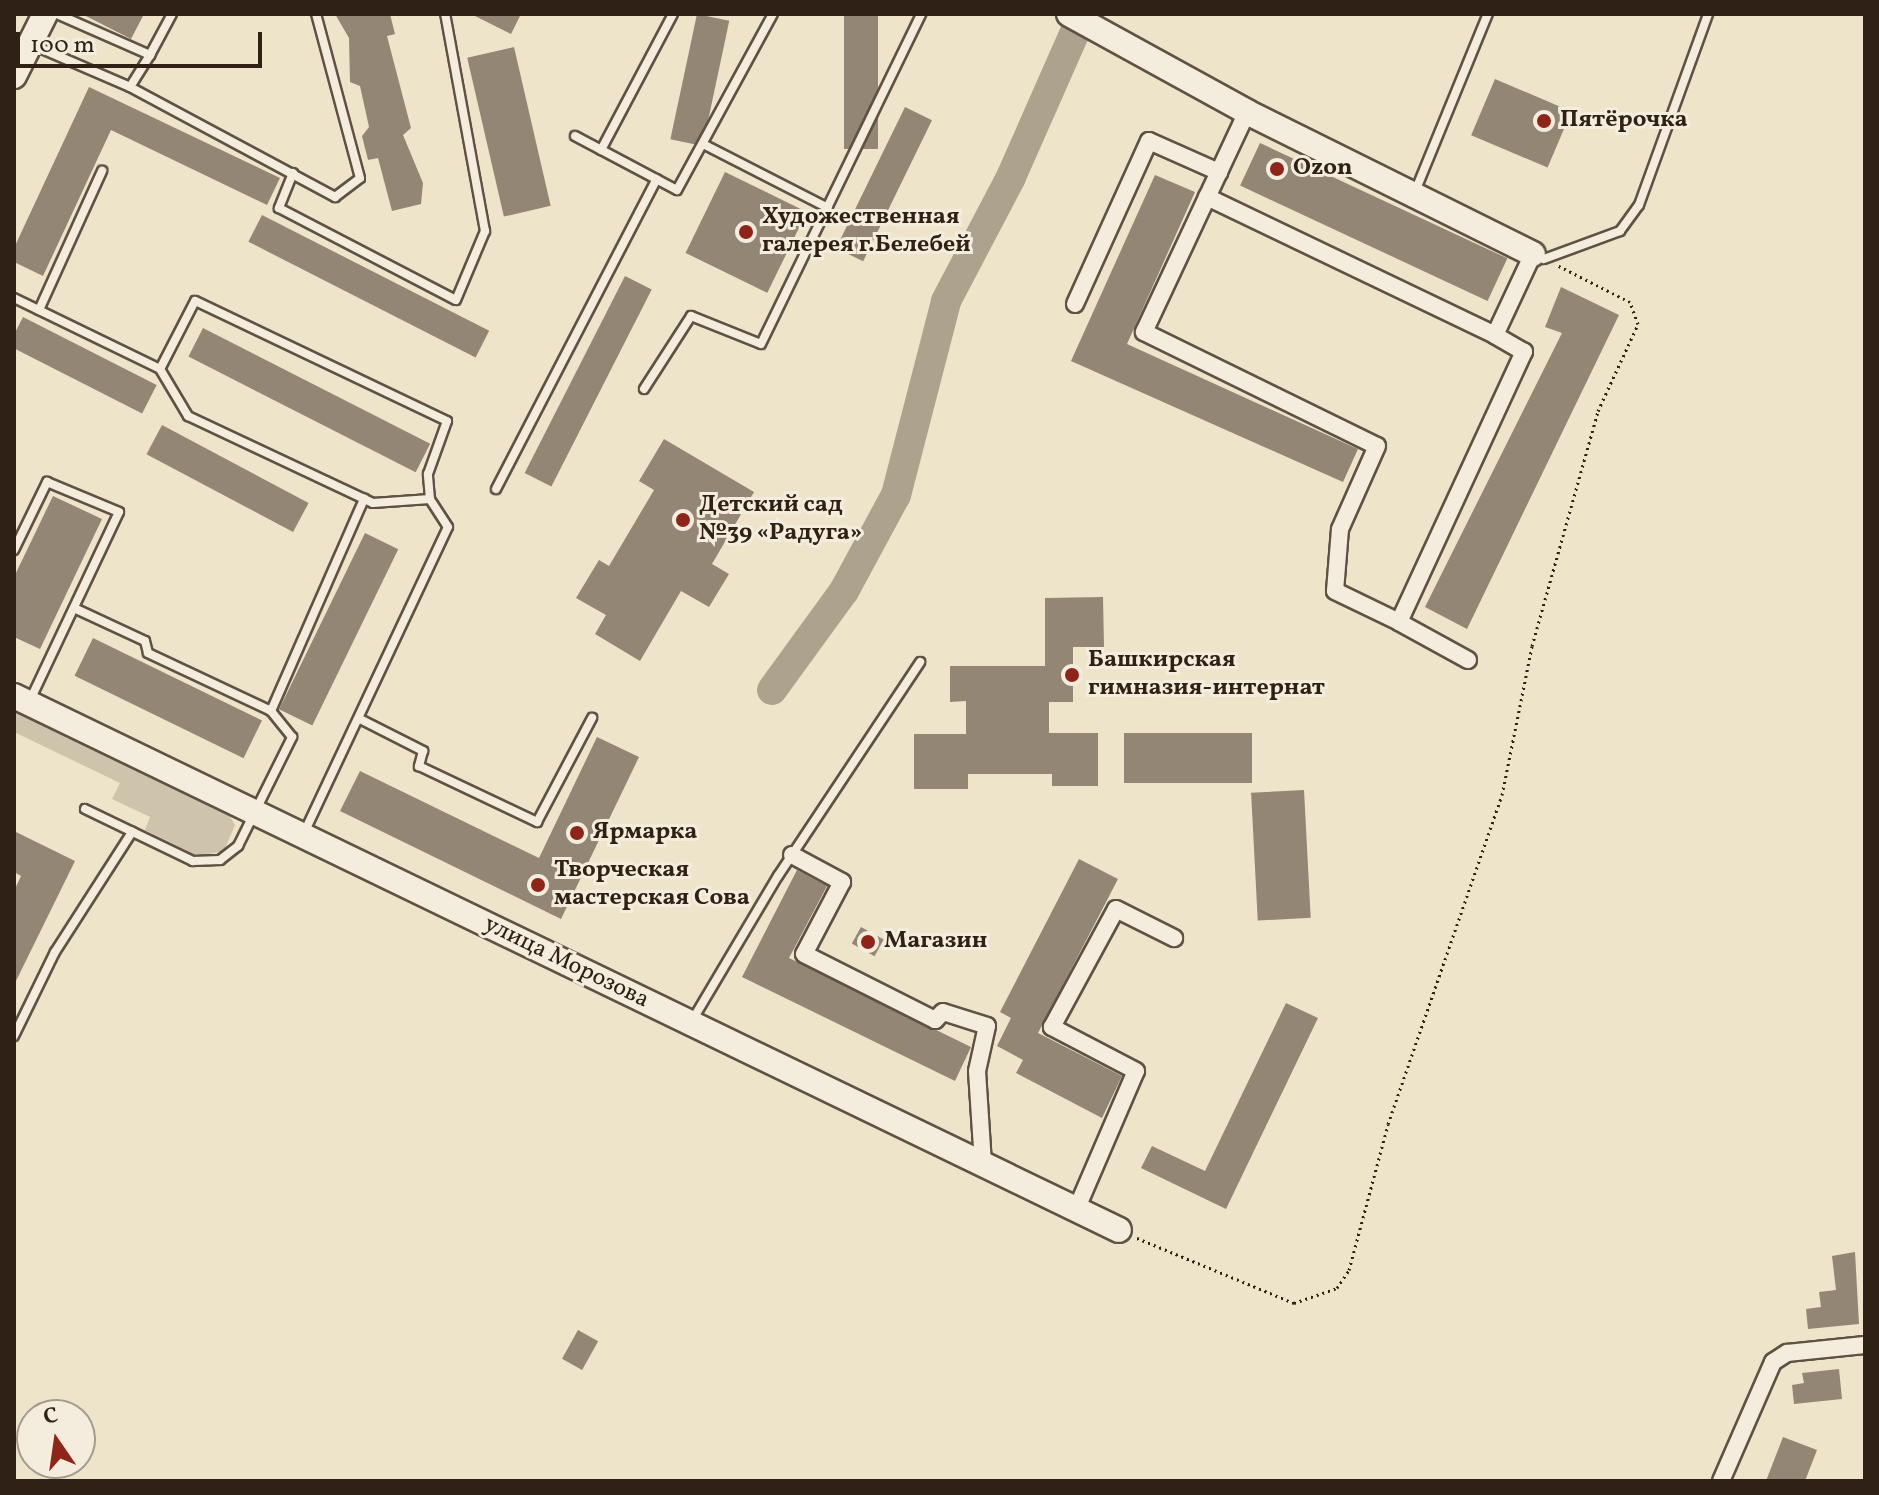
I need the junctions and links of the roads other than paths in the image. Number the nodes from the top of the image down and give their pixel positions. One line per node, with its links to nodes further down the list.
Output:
1 (45, 14): 12 (street)
2 (57, 14): 13 (lane)
3 (172, 14): 13 (lane)
4 (316, 14): 22 (lane)
5 (445, 14): 22 (lane)
6 (673, 14): 19 (lane)
7 (773, 14): 18 (lane)
8 (921, 14): 26 (lane)
9 (1069, 14): 16 (street)
10 (1488, 14): 24 (lane)
11 (1708, 14): 27 (lane)
12 (30, 44): 14 (street); 15 (lane)
13 (150, 55): 15 (lane)
14 (14, 76)
15 (130, 87): 22 (lane)
16 (1247, 112): 21 (street); 24 (street)
17 (575, 136): 19 (lane)
18 (703, 144): 23 (lane); 26 (lane)
19 (601, 150): 23 (lane)
20 (102, 171): 30 (lane)
21 (1219, 172): 25 (street); 29 (street)
22 (293, 173)
23 (657, 179): 35 (lane)
24 (1413, 194): 27 (street)
25 (1207, 197): 32 (street); 40 (street)
26 (828, 208): 34 (lane)
27 (1539, 256): 32 (street)
28 (17, 299): 30 (lane); 31 (lane)
29 (1075, 304)
30 (39, 310): 33 (lane)
31 (14, 313)
32 (1495, 335): 40 (street)
33 (160, 369): 36 (lane); 37 (lane)
34 (644, 389)
35 (496, 489)
36 (364, 499): 37 (lane); 44 (lane)
37 (430, 499): 46 (lane)
38 (14, 550): 39 (lane)
39 (74, 608): 43 (lane); 44 (lane)
40 (1399, 622): 41 (street)
41 (1468, 660)
42 (920, 662): 51 (lane)
43 (21, 699): 48 (street, улица Морозова)
44 (271, 711): 48 (lane)
45 (592, 718): 46 (lane)
46 (360, 719): 50 (lane)
47 (85, 809): 49 (lane)
48 (254, 812): 49 (lane); 50 (street, улица Морозова)
49 (132, 832): 54 (lane)
50 (303, 835): 53 (street, улица Морозова)
51 (792, 855): 53 (lane); 55 (street)
52 (1174, 938): 56 (street)
53 (691, 1023): 55 (street, улица Морозова)
54 (14, 1036)
55 (983, 1164): 56 (street, улица Морозова)
56 (1076, 1210): 57 (street, улица Морозова)
57 (1119, 1230)
58 (1865, 1345): 59 (street)
59 (1721, 1481)

